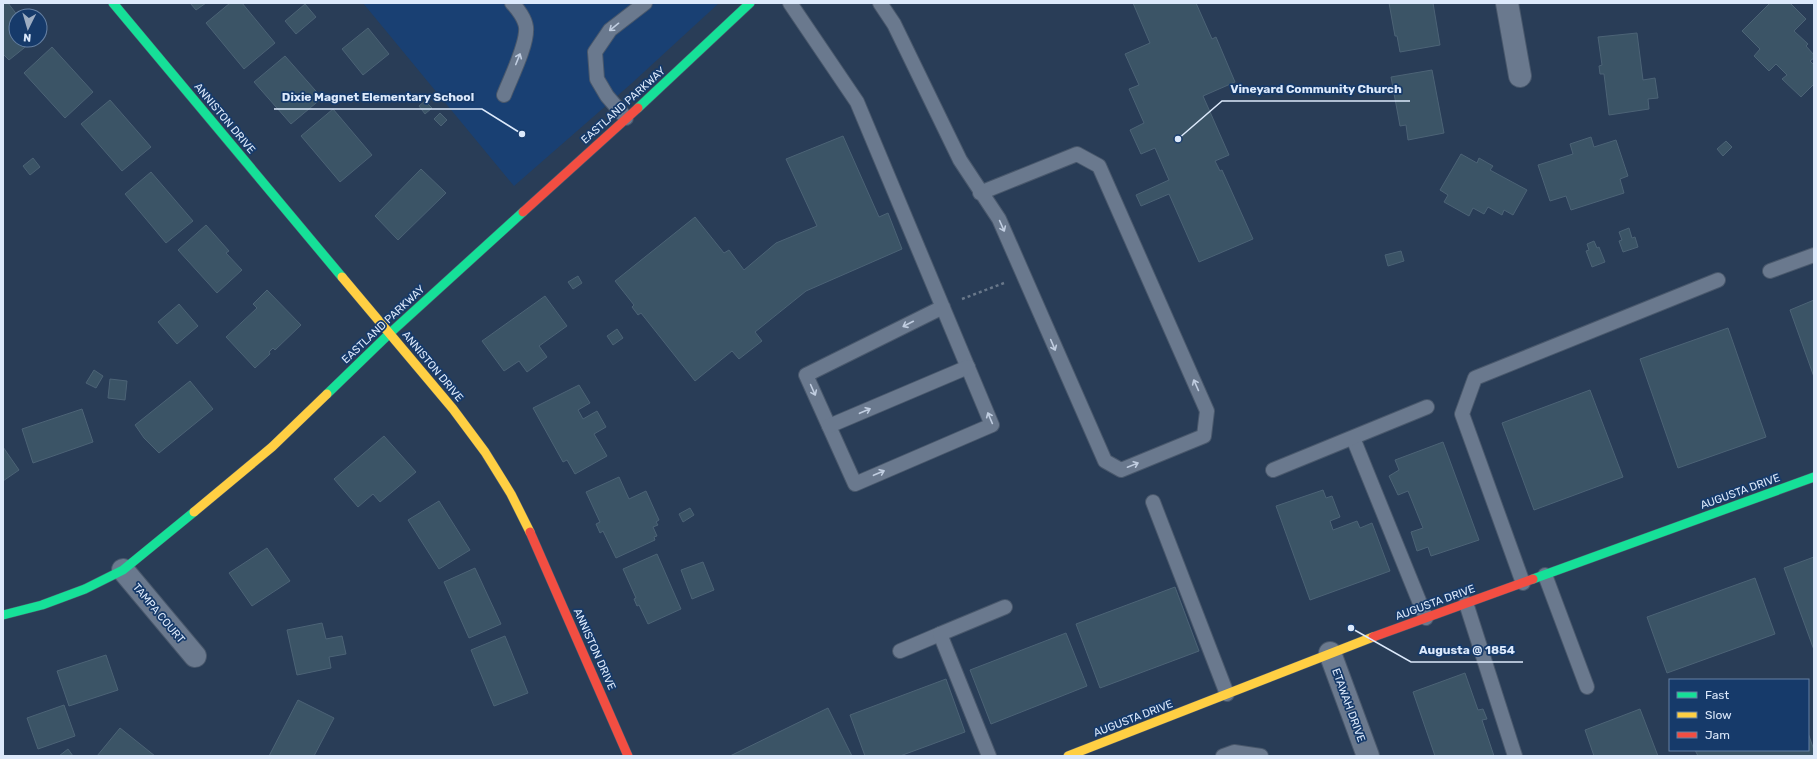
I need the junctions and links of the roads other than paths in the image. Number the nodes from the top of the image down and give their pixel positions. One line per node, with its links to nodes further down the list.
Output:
1 (113, 3): 16 (street, ANNISTON DRIVE)
2 (512, 3): 9 (lane, one-way to 2)
3 (645, 3): 10 (lane, one-way to 10)
4 (750, 3): 10 (street, EASTLAND PARKWAY)
5 (790, 3): 15 (lane)
6 (880, 3): 11 (lane)
7 (1507, 3): 8 (street)
8 (1520, 76)
9 (504, 95)
10 (626, 118): 16 (street, EASTLAND PARKWAY)
11 (980, 193): 11 (lane, one-way to 11)
12 (1814, 255): 13 (lane)
13 (1770, 271)
14 (1718, 280): 26 (lane)
15 (943, 307): 17 (lane); 19 (lane, one-way to 19)
16 (389, 334): 24 (street, EASTLAND PARKWAY); 37 (street, ANNISTON DRIVE)
17 (968, 367): 19 (lane, one-way to 17); 19 (lane, one-way to 17)
18 (1427, 407): 20 (lane)
19 (829, 426)
20 (1353, 438): 21 (lane); 30 (lane)
21 (1273, 470)
22 (1814, 477): 25 (street, AUGUSTA DRIVE)
23 (1153, 502): 36 (lane)
24 (123, 570): 29 (street, EASTLAND PARKWAY); 34 (street, TAMPA COURT)
25 (1545, 575): 26 (street, AUGUSTA DRIVE); 35 (lane)
26 (1523, 583): 27 (street, AUGUSTA DRIVE)
27 (1466, 603): 30 (street, AUGUSTA DRIVE); 43 (lane)
28 (1005, 607): 31 (lane)
29 (3, 614)
30 (1426, 618): 33 (street, AUGUSTA DRIVE)
31 (940, 634): 32 (lane); 38 (lane)
32 (900, 651)
33 (1330, 653): 36 (street, AUGUSTA DRIVE); 42 (street, ETAWAH DRIVE)
34 (195, 656)
35 (1587, 687)
36 (1226, 694): 39 (street, AUGUSTA DRIVE)
37 (628, 756)
38 (989, 756)
39 (1068, 756)
40 (1223, 756): 41 (lane)
41 (1261, 756)
42 (1368, 756)
43 (1515, 756)

